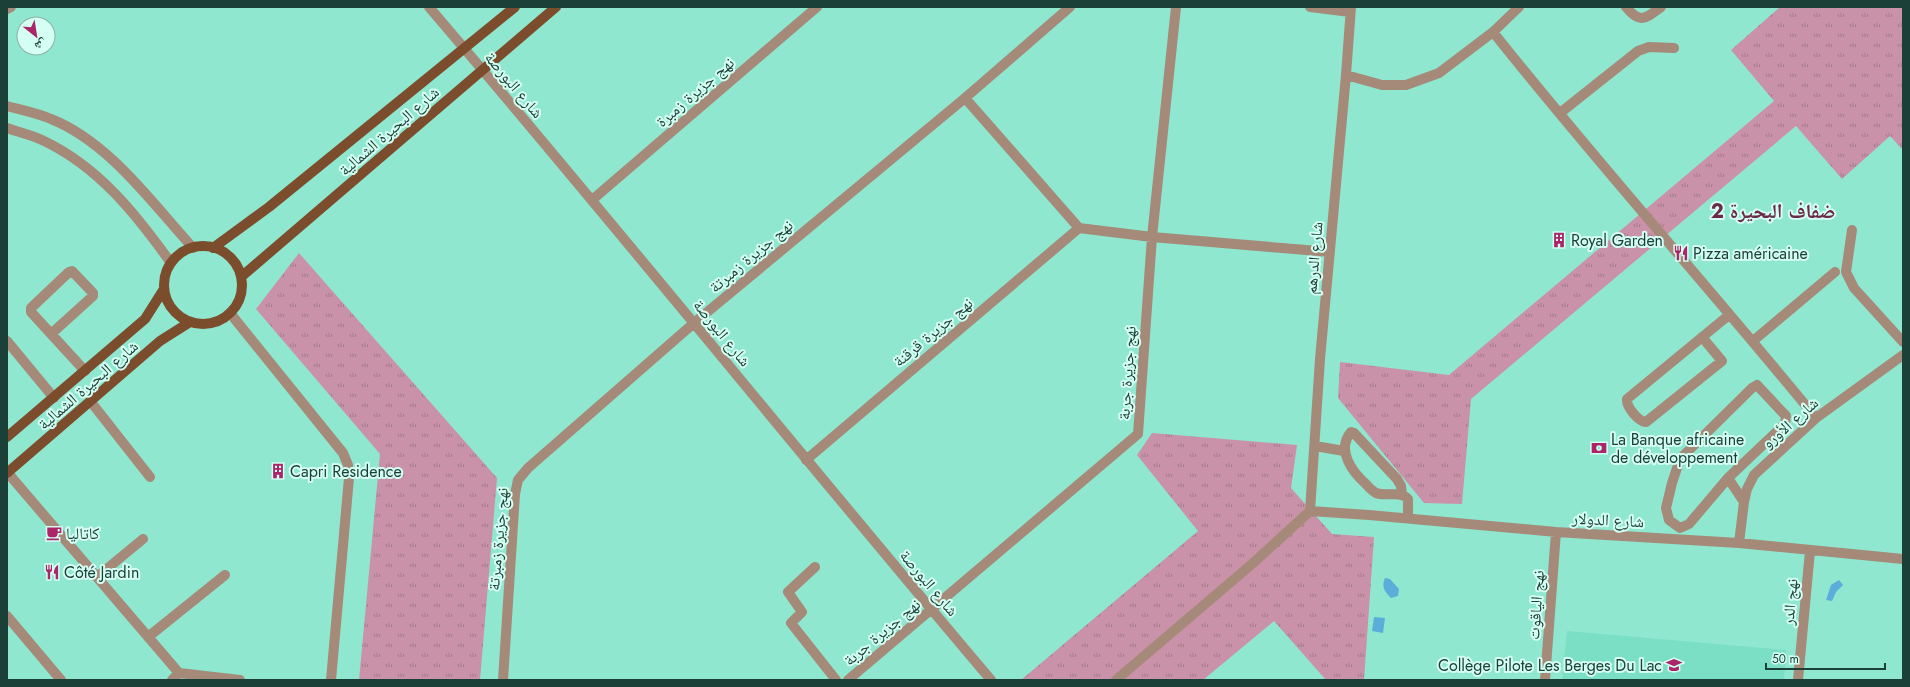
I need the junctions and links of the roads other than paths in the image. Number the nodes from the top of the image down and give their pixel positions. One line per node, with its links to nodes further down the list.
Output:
1 (11, 7): 12 (street)
2 (429, 7): 16 (street, شارع البورصة)
3 (515, 7): 16 (main road, شارع البحيرة الشمالية)
4 (556, 7): 17 (main road, شارع البحيرة الشمالية)
5 (817, 7): 23 (street, نهج جزيرة زمبرة)
6 (1070, 7): 19 (street, نهج جزيرة زمبرتة)
7 (1176, 7): 26 (street, نهج جزيرة جربة)
8 (1310, 7): 13 (street)
9 (1519, 7): 14 (street)
10 (1626, 7): 11 (street)
11 (1660, 7)
12 (7, 9)
13 (1350, 9): 18 (street, شارع الدرهم)
14 (1493, 32): 18 (street); 21 (street)
15 (1674, 48): 21 (street)
16 (465, 49): 17 (street, شارع البورصة); 28 (main road, شارع البحيرة الشمالية)
17 (482, 70): 23 (street, شارع البورصة); 32 (main road, شارع البحيرة الشمالية)
18 (1346, 75): 29 (street, شارع الدرهم)
19 (965, 98): 24 (street); 37 (street, نهج جزيرة زمبرتة)
20 (7, 106): 27 (street)
21 (1560, 114): 35 (street)
22 (7, 128): 30 (street)
23 (592, 200): 37 (street, شارع البورصة)
24 (1079, 228): 26 (street); 51 (street, نهج جزيرة قرقنة)
25 (1852, 230): 42 (street)
26 (1152, 237): 29 (street); 67 (street, نهج جزيرة جربة)
27 (193, 248): 28 (main road); 30 (main road)
28 (213, 248): 32 (main road)
29 (1330, 252): 49 (street, شارع الدرهم)
30 (171, 263): 33 (main road)
31 (1835, 272): 41 (street)
32 (241, 276): 34 (main road)
33 (164, 289): 36 (main road); 44 (main road, شارع البحيرة الشمالية)
34 (230, 313): 36 (main road); 73 (street)
35 (1729, 315): 39 (street); 41 (street)
36 (190, 322): 46 (main road, شارع البحيرة الشمالية)
37 (694, 323): 51 (street, شارع البورصة); 74 (street, نهج جزيرة زمبرتة)
38 (52, 334): 38 (street); 44 (street)
39 (1702, 337): 39 (street)
40 (7, 341): 45 (street)
41 (1753, 341): 47 (street)
42 (1903, 342)
43 (1903, 355): 47 (street, شارع الأورو)
44 (85, 371): 45 (main road, شارع البحيرة الشمالية)
45 (54, 398): 48 (main road, شارع البحيرة الشمالية)
46 (91, 402): 52 (main road, شارع البحيرة الشمالية); 53 (street)
47 (1816, 418): 56 (street, شارع الأورو)
48 (7, 437)
49 (1315, 446): 50 (street); 57 (street, شارع الدرهم)
50 (1344, 451): 55 (street); 55 (street)
51 (806, 460): 67 (street, شارع البورصة)
52 (7, 473): 66 (street)
53 (150, 477)
54 (1728, 478): 54 (street); 56 (street)
55 (1402, 494): 58 (street)
56 (1744, 502): 61 (street, شارع الأورو)
57 (1310, 511): 58 (street, شارع الدولار); 78 (street)
58 (1408, 518): 59 (street, شارع الدولار)
59 (1556, 532): 61 (street, شارع الدولار); 79 (street, نهج الياقوت)
60 (143, 539): 66 (street)
61 (1739, 543): 62 (street, شارع الدولار)
62 (1810, 551): 63 (street, شارع الدولار); 80 (street, نهج الدر)
63 (1903, 559)
64 (815, 567): 75 (street)
65 (225, 575): 69 (street)
66 (97, 577): 69 (street)
67 (932, 610): 76 (street, نهج جزيرة جربة); 77 (street, شارع البورصة)
68 (7, 616): 71 (street)
69 (148, 637): 70 (street)
70 (176, 677): 72 (street)
71 (61, 680)
72 (240, 680)
73 (331, 680)
74 (502, 680)
75 (836, 680)
76 (848, 680)
77 (991, 680)
78 (1116, 680)
79 (1545, 680)
80 (1798, 680)

